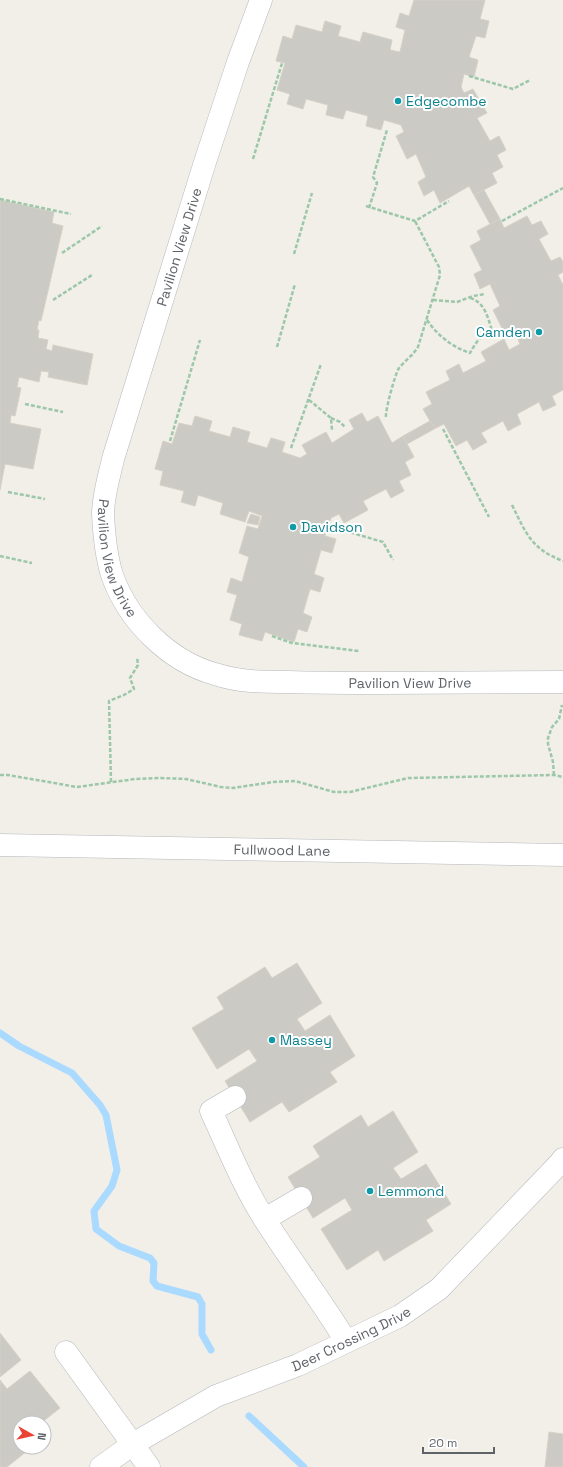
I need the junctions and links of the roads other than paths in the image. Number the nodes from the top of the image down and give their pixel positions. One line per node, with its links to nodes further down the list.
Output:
1 (261, 0): 2 (street, Pavilion View Drive)
2 (563, 691)
3 (0, 845): 4 (street, Fullwood Lane)
4 (563, 855)
5 (235, 1097): 8 (street)
6 (563, 1159): 9 (street, Deer Crossing Drive)
7 (301, 1198): 8 (street)
8 (265, 1220): 9 (street)
9 (346, 1341): 11 (street, Deer Crossing Drive)
10 (66, 1352): 11 (street)
11 (133, 1444): 12 (street, Deer Crossing Drive); 13 (street)
12 (101, 1467)
13 (149, 1467)

